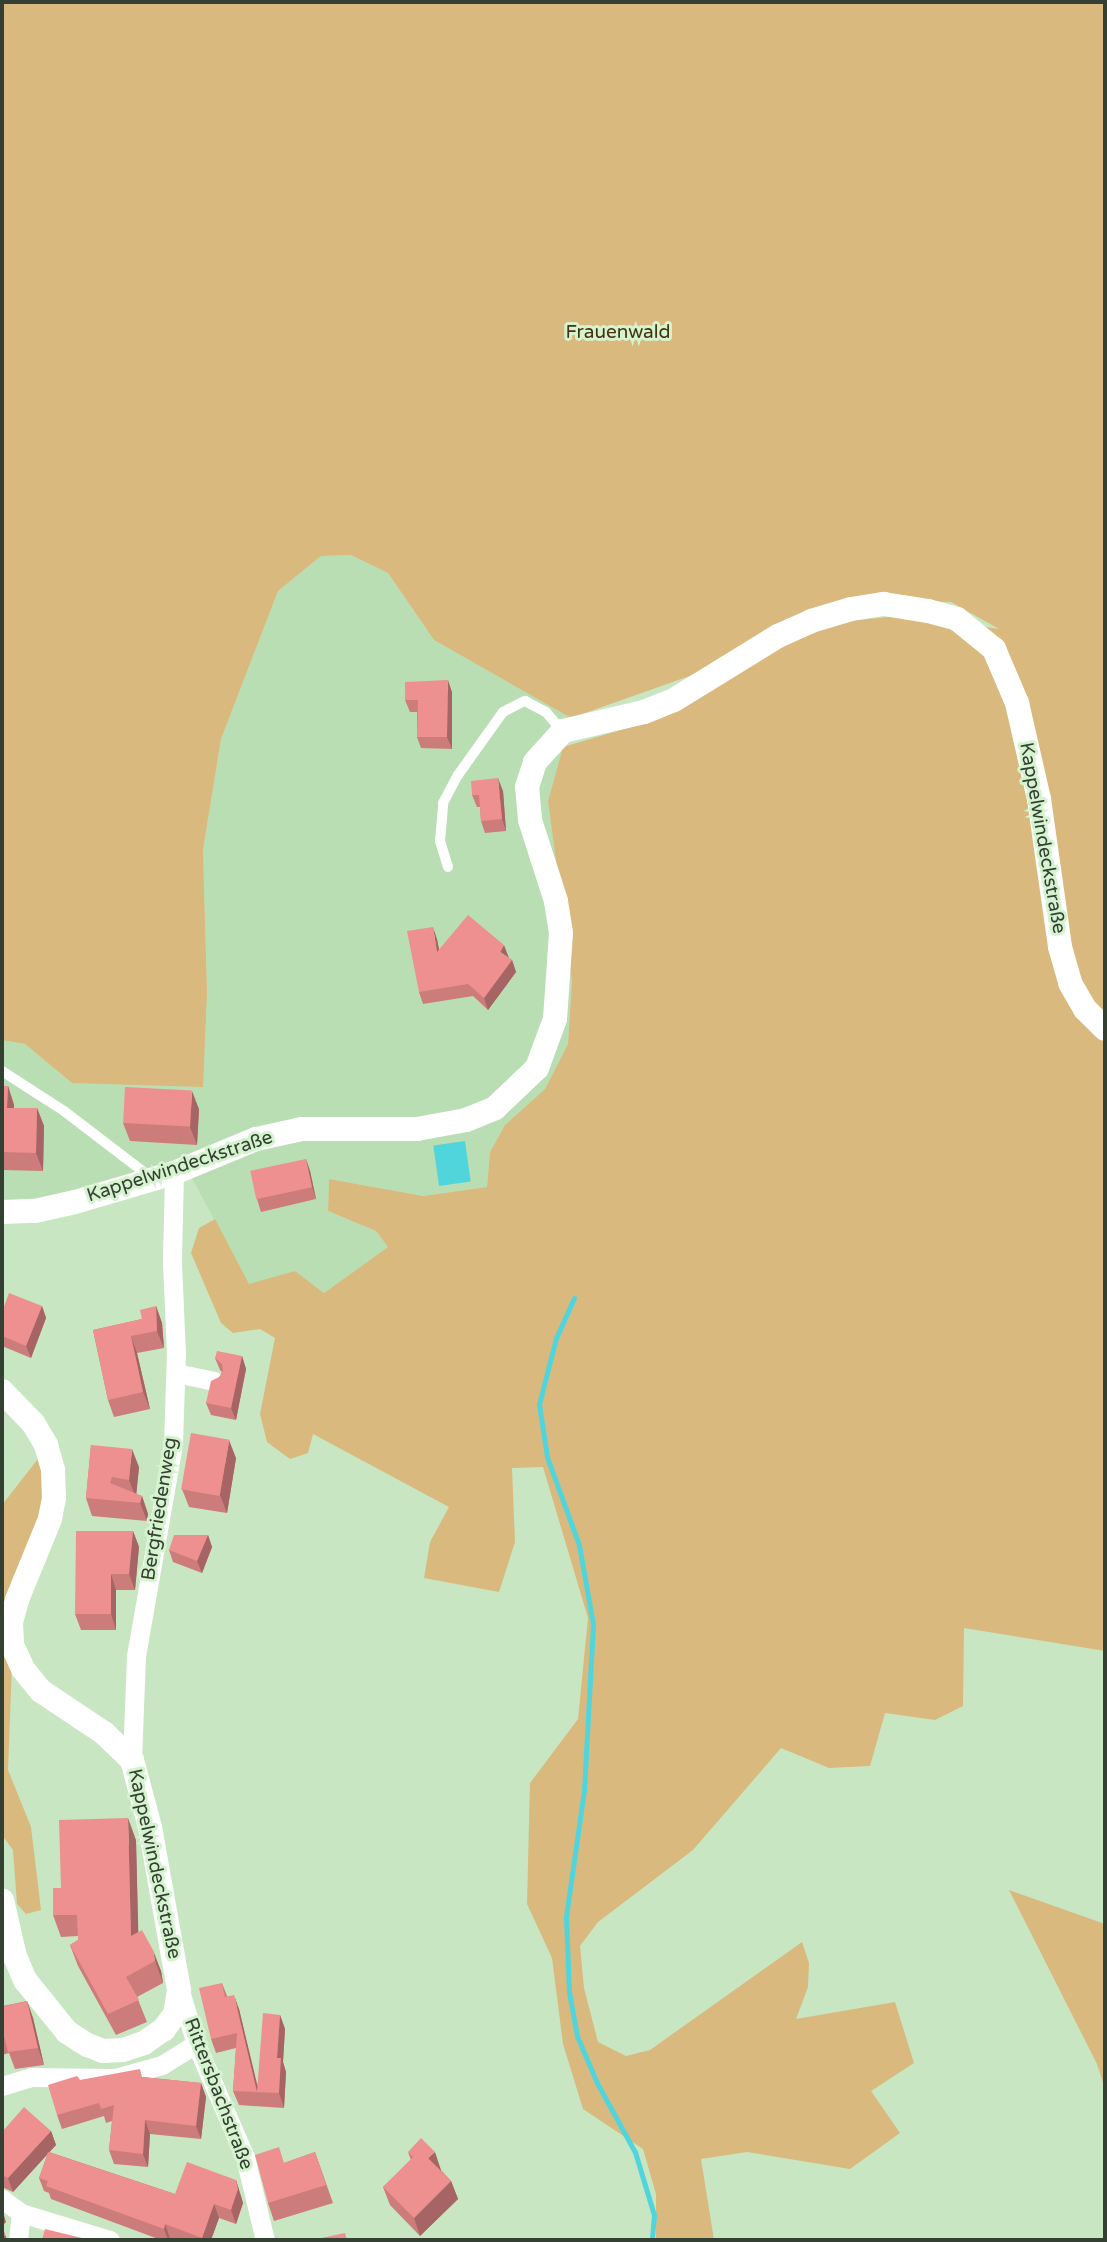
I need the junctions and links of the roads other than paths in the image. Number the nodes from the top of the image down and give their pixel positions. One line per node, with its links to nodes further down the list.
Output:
1 (563, 732): 2 (lane); 3 (street, Kappelwindeckstraße); 5 (street, Kappelwindeckstraße)
2 (448, 867)
3 (1105, 1029)
4 (2, 1071): 5 (lane)
5 (164, 1176): 6 (street, Kappelwindeckstraße); 7 (street, Bergfriedenweg)
6 (2, 1212)
7 (176, 1373): 8 (street); 10 (street, Bergfriedenweg)
8 (215, 1381)
9 (2, 1391): 10 (street, Kappelwindeckstraße)
10 (132, 1760): 12 (street, Kappelwindeckstraße)
11 (2, 1900): 12 (street, Kappelwindeckstraße)
12 (179, 1990): 13 (street, Rittersbachstraße)
13 (196, 2044): 14 (street); 19 (street, Rittersbachstraße)
14 (2, 2086)
15 (2, 2199): 16 (street)
16 (21, 2213): 17 (street); 18 (street)
17 (18, 2240)
18 (110, 2240)
19 (265, 2240)

